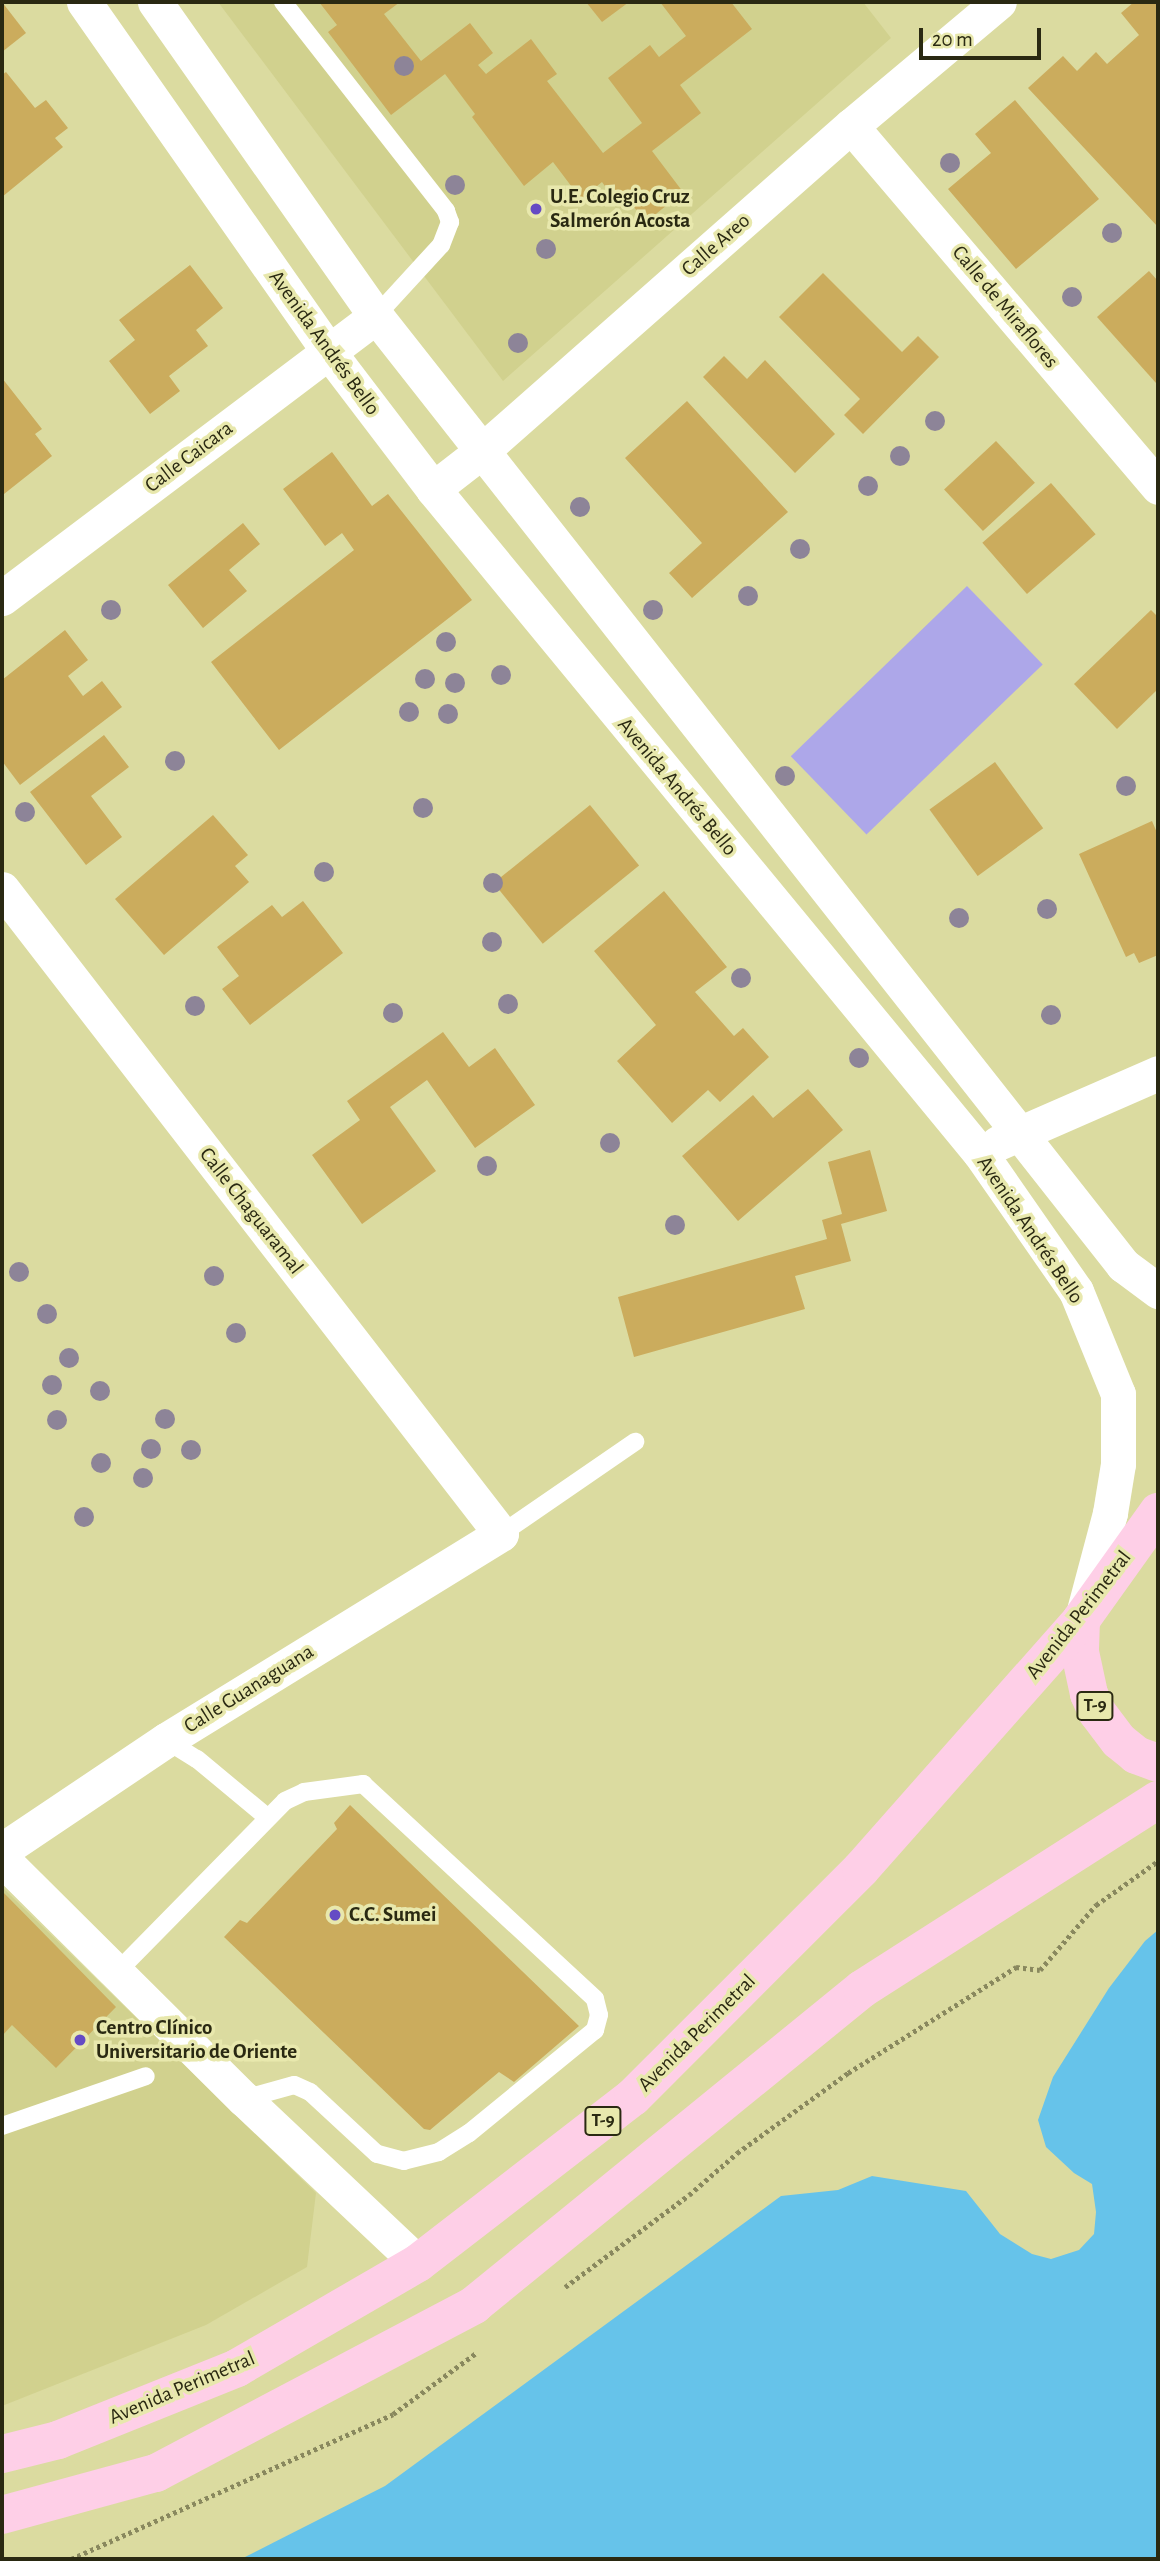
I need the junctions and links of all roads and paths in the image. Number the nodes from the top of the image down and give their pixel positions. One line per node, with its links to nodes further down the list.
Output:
1 (84, 2): 7 (street, Avenida Andrés Bello)
2 (155, 2): 6 (street, Avenida Andrés Bello)
3 (283, 2): 6 (lane)
4 (984, 6): 5 (street, Calle Areo)
5 (851, 126): 8 (street, Calle Areo); 9 (street, Calle de Miraflores)
6 (376, 316): 7 (street, Calle Caicara); 8 (street, Avenida Andrés Bello)
7 (328, 351): 10 (street, Avenida Andrés Bello); 11 (street, Calle Caicara)
8 (482, 451): 10 (street, Calle Areo); 14 (street, Avenida Andrés Bello)
9 (1158, 487)
10 (433, 489): 15 (street, Avenida Andrés Bello)
11 (2, 598)
12 (2, 889): 19 (street, Calle Chaguaramal)
13 (1158, 1073): 14 (street)
14 (1017, 1132): 15 (street); 16 (street, Avenida Andrés Bello)
15 (980, 1153): 20 (street, Avenida Andrés Bello)
16 (1158, 1291)
17 (635, 1442): 19 (lane)
18 (1158, 1512): 20 (main road, Avenida Perimetral / T-9)
19 (501, 1534): 21 (street, Calle Guanaguana)
20 (1081, 1620): 22 (main road, T-9); 31 (main road, Avenida Perimetral / T-9)
21 (166, 1740): 24 (lane); 25 (street, Calle Guanaguana)
22 (1158, 1763)
23 (1158, 1800): 33 (main road)
24 (268, 1818): 27 (lane); 29 (lane)
25 (2, 1850)
26 (2, 1859): 27 (street)
27 (118, 1971): 29 (street)
28 (146, 2076): 30 (lane)
29 (244, 2099): 31 (street)
30 (2, 2126)
31 (418, 2263): 32 (main road, Avenida Perimetral / T-9)
32 (2, 2454)
33 (2, 2515)

